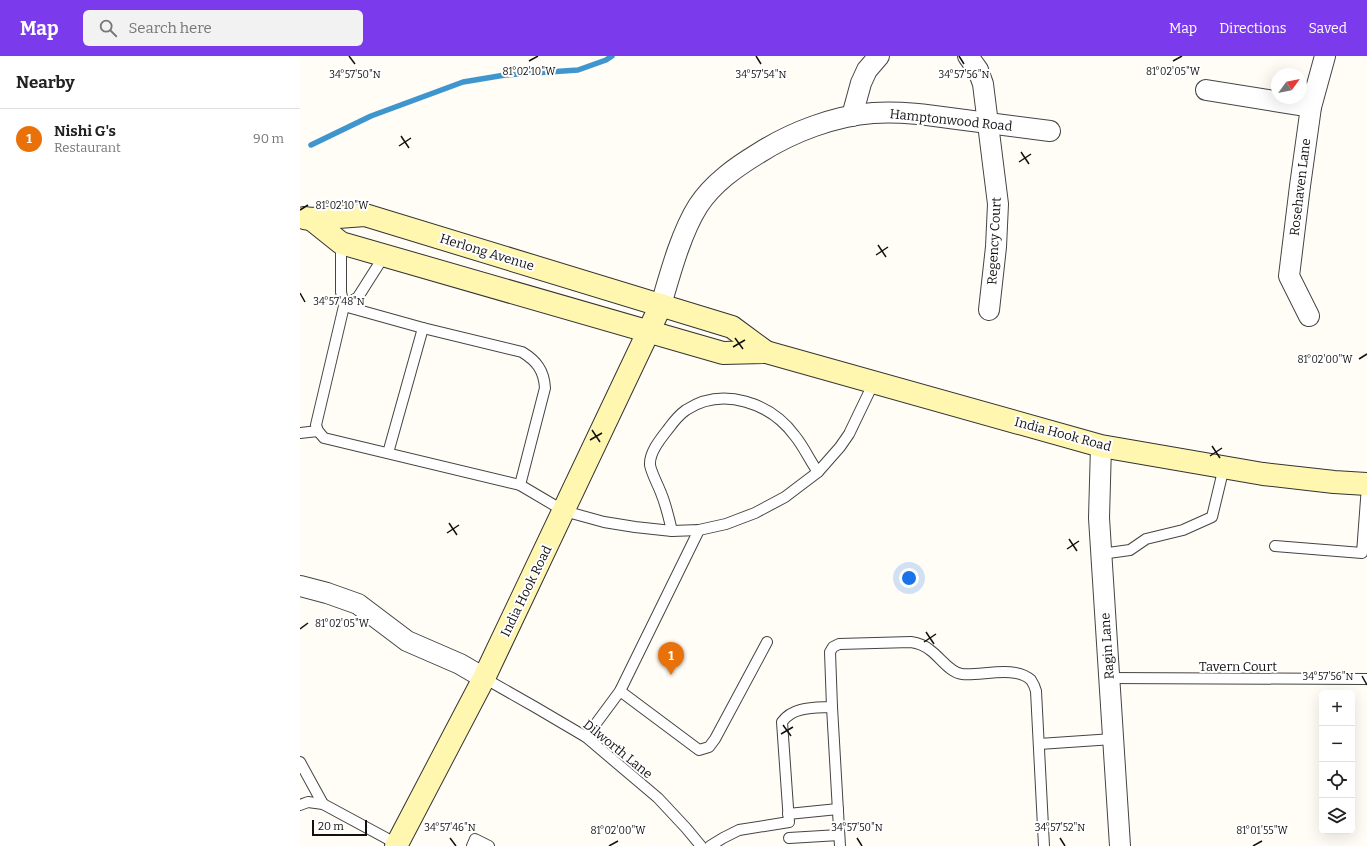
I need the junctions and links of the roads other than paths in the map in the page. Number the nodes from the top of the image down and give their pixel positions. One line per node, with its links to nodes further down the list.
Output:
1 (879, 56): 6 (street)
2 (968, 56): 7 (street, Regency Court)
3 (1324, 56): 5 (street, Rosehaven Lane)
4 (1206, 90): 5 (street)
5 (1311, 107): 15 (street, Rosehaven Lane)
6 (852, 116): 7 (street, Hamptonwood Road); 12 (street, Hamptonwood Road)
7 (988, 123): 8 (street, Hamptonwood Road); 14 (street, Regency Court)
8 (1050, 131)
9 (306, 218): 10 (street, Herlong Avenue); 12 (street, Herlong Avenue)
10 (341, 244): 11 (street, Herlong Avenue); 13 (lane)
11 (384, 256): 13 (lane); 17 (street, Herlong Avenue)
12 (661, 305): 17 (street, India Hook Road); 18 (street, India Hook Road)
13 (344, 306): 16 (lane); 20 (lane)
14 (989, 310)
15 (1309, 316)
16 (423, 328): 23 (lane); 26 (lane)
17 (648, 331): 18 (street, India Hook Road); 28 (street, India Hook Road)
18 (766, 352): 19 (street, India Hook Road)
19 (874, 382): 22 (street, India Hook Road); 25 (lane)
20 (318, 431): 21 (lane); 23 (lane)
21 (300, 433)
22 (1101, 446): 24 (street, India Hook Road); 32 (street, Ragin Lane)
23 (388, 453): 26 (lane)
24 (1224, 467): 27 (street, India Hook Road); 32 (lane)
25 (818, 472): 29 (lane); 30 (lane)
26 (520, 485): 28 (lane)
27 (1367, 485): 31 (lane)
28 (564, 511): 30 (lane); 35 (street, India Hook Road)
29 (699, 530): 30 (lane); 38 (lane)
30 (672, 531)
31 (1275, 546)
32 (1101, 554): 36 (street, Ragin Lane)
33 (300, 586): 35 (street)
34 (767, 642): 38 (lane)
35 (484, 678): 40 (lane, Dilworth Lane); 50 (street, India Hook Road)
36 (1109, 678): 37 (lane, Tavern Court); 41 (street, Ragin Lane)
37 (1367, 679)
38 (620, 691): 40 (lane)
39 (832, 707): 42 (lane); 46 (lane); 47 (lane)
40 (586, 737): 53 (lane, Dilworth Lane)
41 (1113, 739): 42 (lane); 57 (street, Ragin Lane)
42 (1039, 744): 56 (lane)
43 (300, 762): 44 (lane)
44 (323, 804): 45 (lane); 50 (lane)
45 (300, 805)
46 (838, 809): 47 (lane); 48 (lane)
47 (788, 818): 49 (lane); 54 (lane)
48 (839, 835): 49 (lane); 55 (lane)
49 (789, 842)
50 (396, 845)
51 (472, 846): 52 (lane)
52 (489, 846)
53 (701, 846)
54 (710, 846)
55 (840, 846)
56 (1044, 846)
57 (1120, 846)

